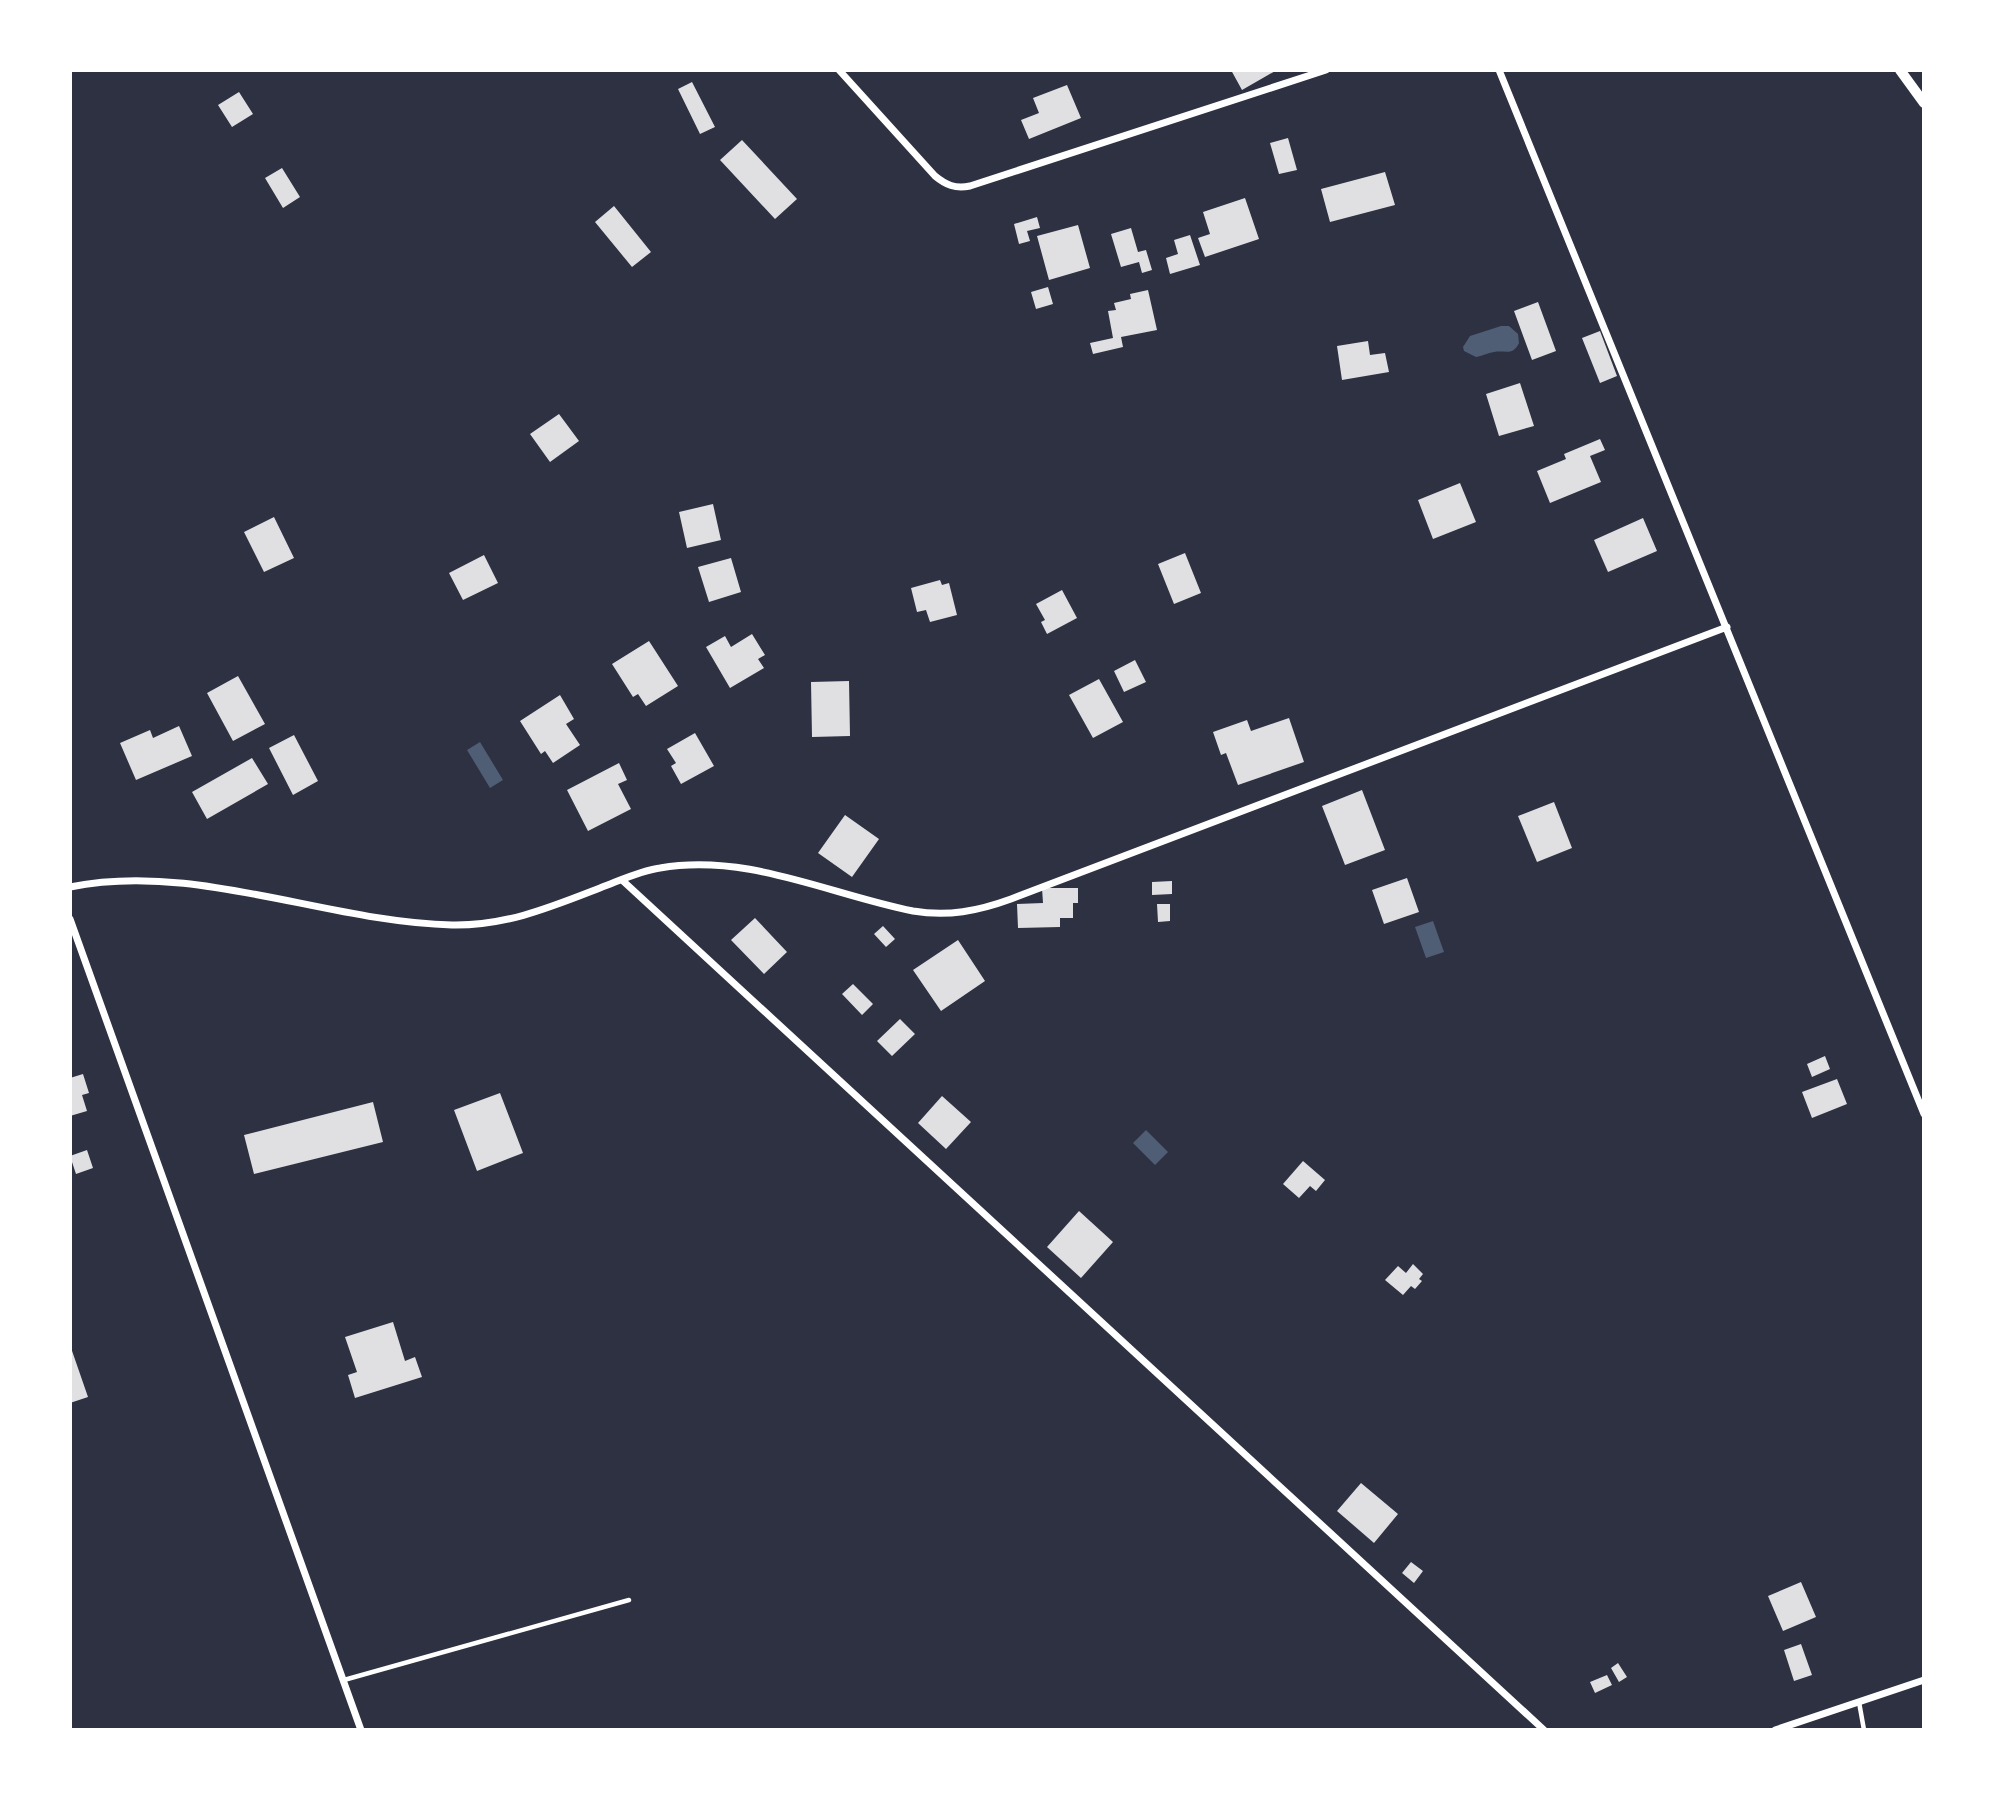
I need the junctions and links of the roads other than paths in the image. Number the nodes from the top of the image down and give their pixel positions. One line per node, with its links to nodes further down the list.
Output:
1 (839, 70): 5 (street)
2 (1326, 70): 5 (street)
3 (1499, 70): 7 (street)
4 (1900, 70): 6 (street)
5 (1306, 73)
6 (1924, 103)
7 (1727, 627): 8 (street); 11 (street)
8 (622, 880): 9 (street); 17 (street)
9 (70, 887)
10 (70, 919): 13 (street)
11 (1924, 1114)
12 (629, 1600): 13 (lane)
13 (343, 1680): 16 (street)
14 (1924, 1680): 15 (street)
15 (1859, 1702): 18 (street); 19 (lane)
16 (361, 1730)
17 (1544, 1730)
18 (1775, 1730)
19 (1864, 1730)

